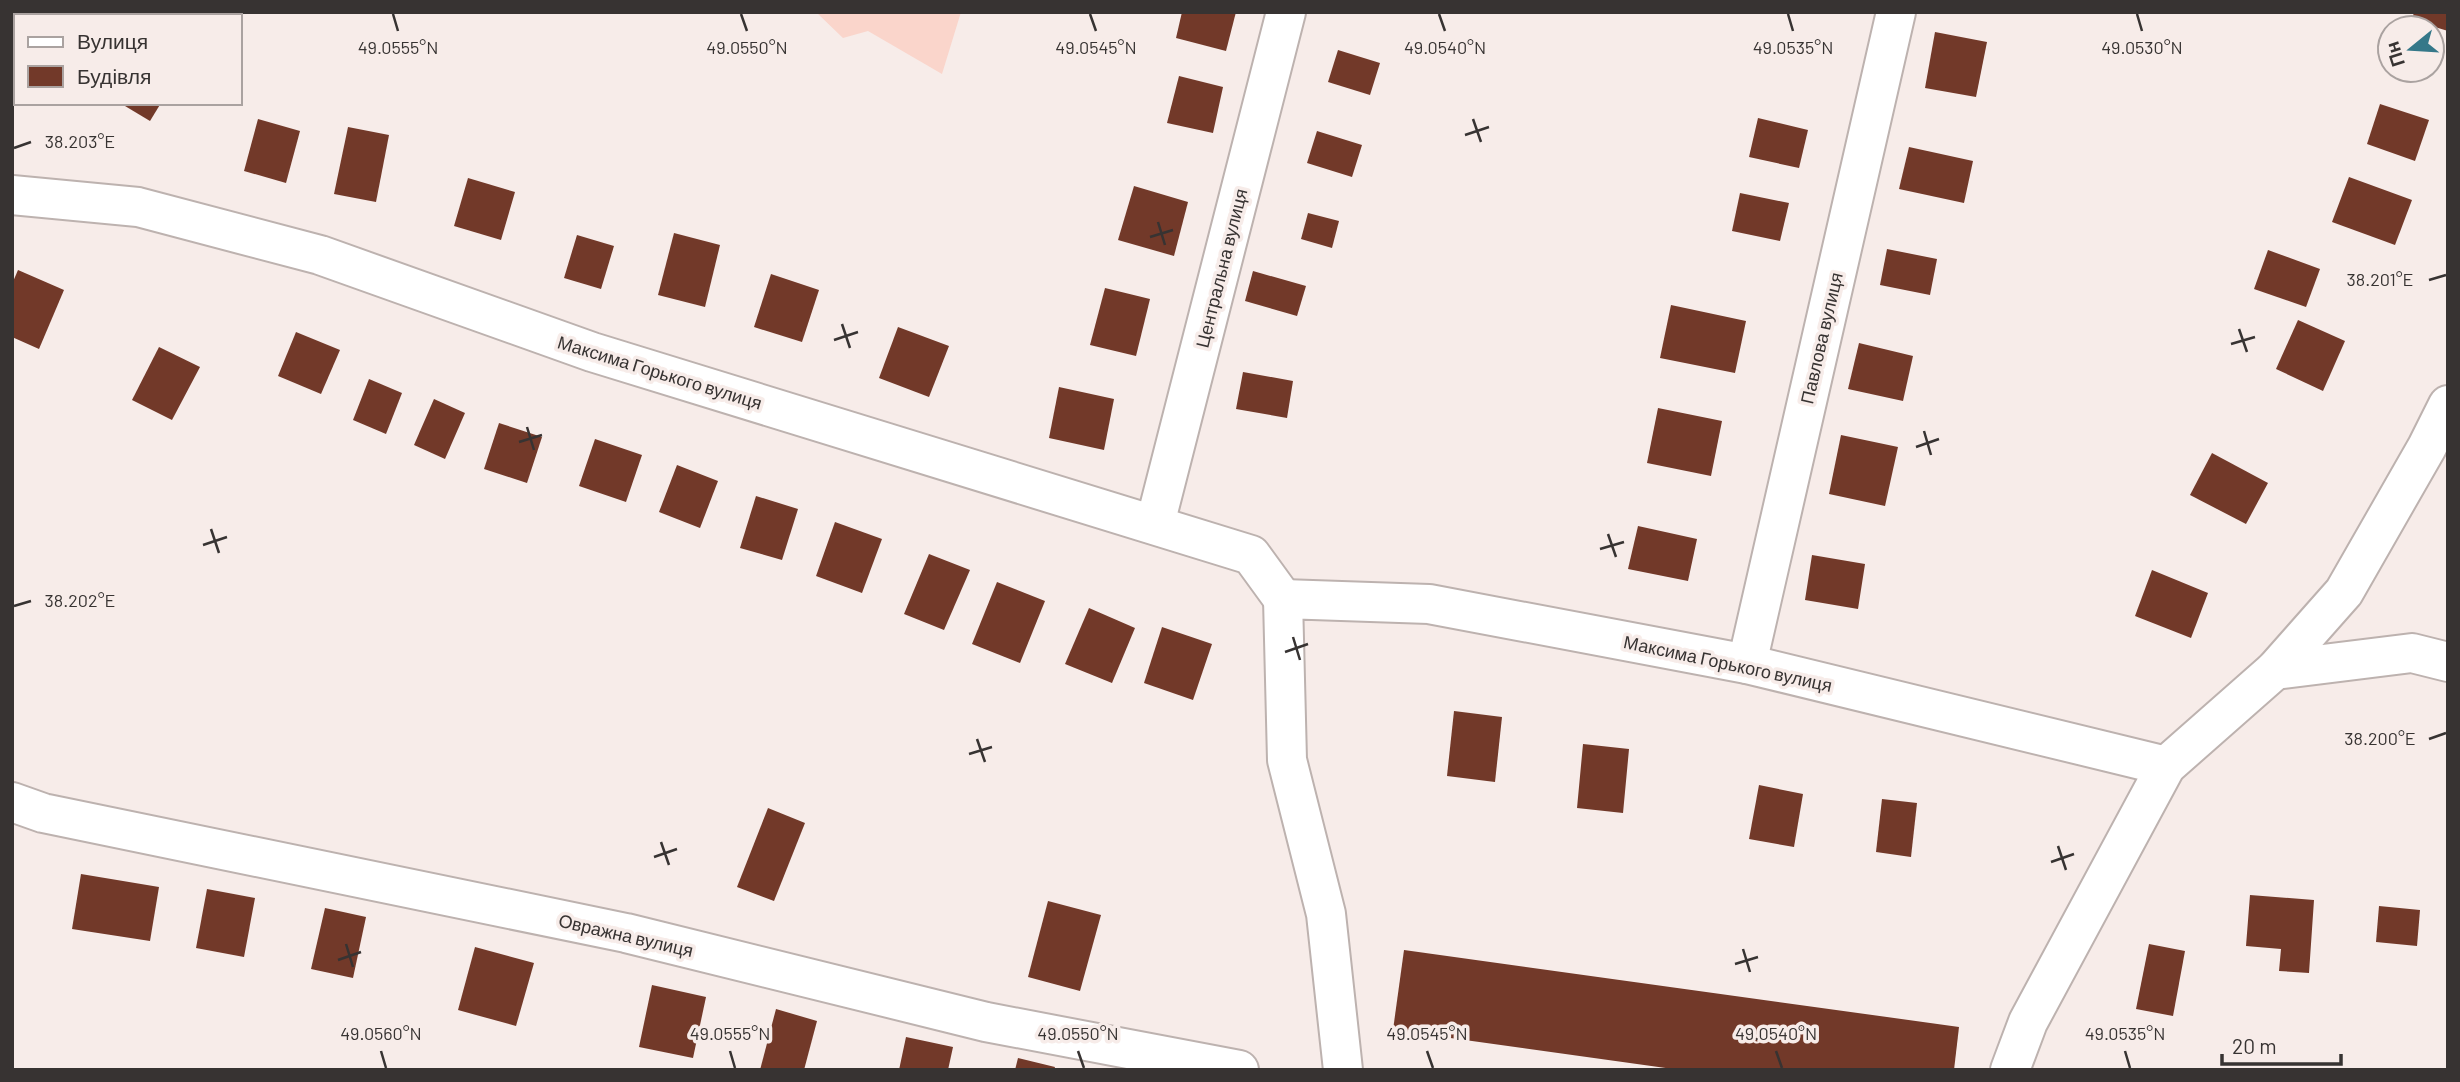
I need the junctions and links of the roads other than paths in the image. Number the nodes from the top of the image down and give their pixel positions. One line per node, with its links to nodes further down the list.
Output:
1 (1286, 12): 5 (street, Центральна вулиця)
2 (1896, 12): 8 (street, Павлова вулиця)
3 (12, 194): 5 (street, Максима Горького вулиця)
4 (2448, 405): 9 (street)
5 (1155, 524): 6 (street, Максима Горького вулиця)
6 (1283, 599): 8 (street, Максима Горького вулиця); 13 (street)
7 (2448, 662): 9 (street)
8 (1747, 664): 10 (street, Максима Горького вулиця)
9 (2275, 670): 10 (street)
10 (2166, 766): 14 (street)
11 (12, 802): 12 (street, Овражна вулиця)
12 (1239, 1070)
13 (1343, 1070)
14 (2010, 1070)

